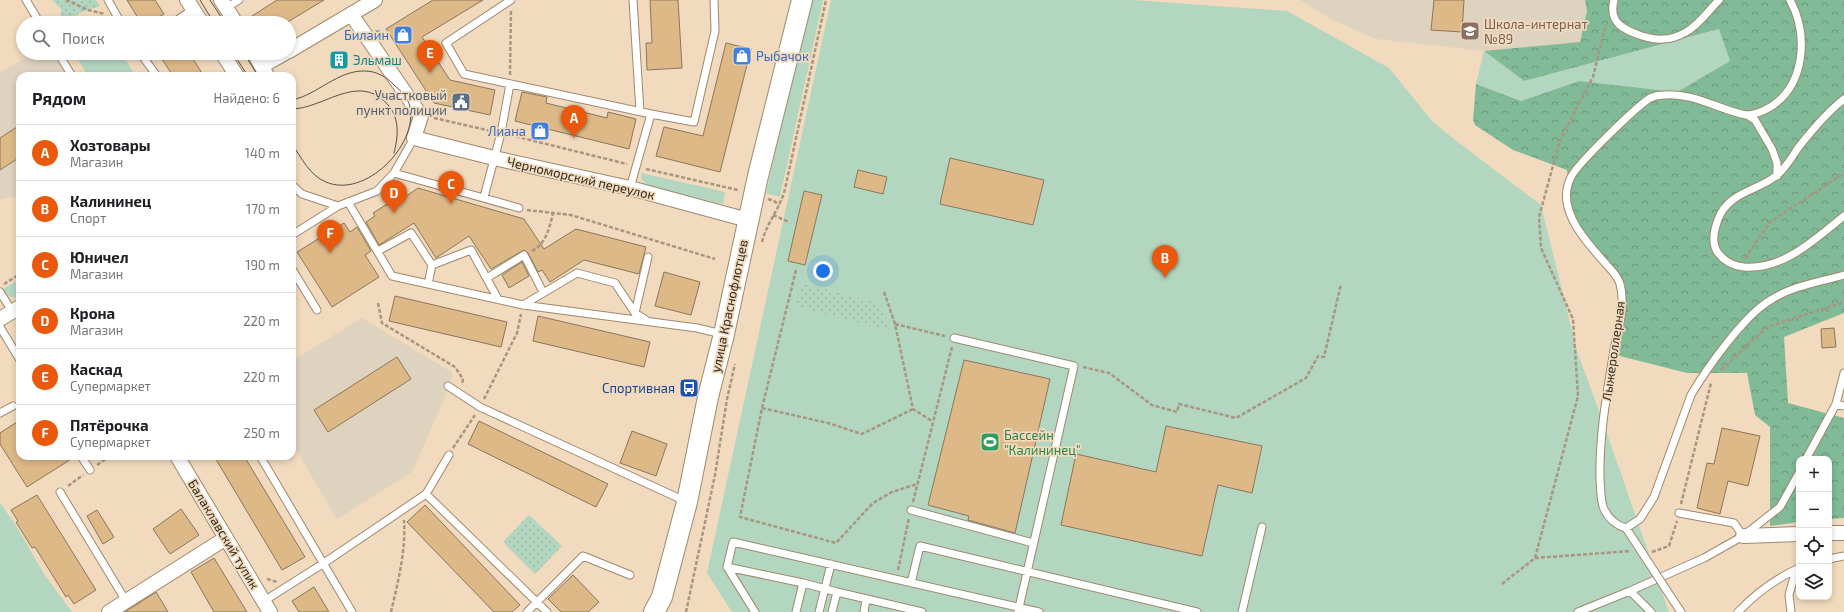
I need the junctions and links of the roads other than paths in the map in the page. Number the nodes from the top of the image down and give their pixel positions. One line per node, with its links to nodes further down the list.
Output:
1 (26, 0): 15 (lane)
2 (108, 0): 16 (lane)
3 (239, 0): 11 (lane)
4 (375, 0): 14 (street)
5 (633, 0): 32 (lane)
6 (714, 0): 33 (lane)
7 (802, 0): 46 (main road, улица Краснофлотцев)
8 (1614, 0): 9 (lane)
9 (1719, 0)
10 (1790, 0): 34 (lane)
11 (224, 4): 19 (street)
12 (511, 4): 30 (lane)
13 (190, 5): 17 (lane); 18 (street)
14 (351, 14): 20 (street); 35 (street)
15 (36, 16)
16 (118, 16)
17 (180, 16)
18 (197, 16)
19 (232, 16)
20 (296, 47)
21 (62, 60): 27 (lane)
22 (145, 60): 28 (lane)
23 (227, 60): 29 (street)
24 (258, 60): 26 (street)
25 (277, 60): 26 (street)
26 (265, 71)
27 (70, 72)
28 (154, 72)
29 (235, 72)
30 (510, 84): 32 (lane); 36 (lane)
31 (1844, 100): 38 (lane)
32 (640, 111): 33 (lane)
33 (651, 114): 39 (lane)
34 (1746, 115): 38 (lane, Лыжероллерная); 87 (lane, Лыжероллерная)
35 (414, 138): 36 (street, Черноморский переулок); 37 (lane)
36 (494, 158): 39 (street, Черноморский переулок); 41 (lane)
37 (394, 173): 41 (lane); 42 (lane)
38 (1776, 176): 45 (lane)
39 (630, 188): 46 (street, Черноморский переулок)
40 (296, 189): 43 (lane)
41 (484, 197): 44 (lane)
42 (348, 202): 43 (lane); 48 (lane)
43 (338, 206): 47 (lane)
44 (519, 208)
45 (1844, 216)
46 (748, 220): 65 (main road, улица Краснофлотцев)
47 (296, 232)
48 (378, 251): 50 (lane); 54 (lane)
49 (648, 258): 61 (lane)
50 (432, 265): 53 (lane); 54 (lane)
51 (1844, 275): 87 (lane)
52 (296, 276): 60 (lane)
53 (487, 278): 56 (lane); 57 (lane)
54 (428, 284): 57 (lane)
55 (0, 292): 59 (lane)
56 (543, 292): 58 (lane); 61 (lane)
57 (498, 299): 58 (lane)
58 (523, 305): 63 (lane)
59 (16, 309): 62 (street)
60 (317, 310)
61 (635, 313): 63 (lane)
62 (0, 319)
63 (648, 322): 65 (lane)
64 (0, 327): 67 (lane)
65 (724, 334): 83 (main road, улица Краснофлотцев)
66 (954, 338): 93 (lane)
67 (16, 353)
68 (1844, 373): 70 (lane)
69 (448, 386): 83 (lane)
70 (1836, 404): 72 (lane); 75 (lane)
71 (13, 406): 73 (lane)
72 (1844, 406)
73 (0, 413)
74 (449, 455): 82 (lane)
75 (1808, 456)
76 (84, 460): 79 (lane)
77 (179, 460): 92 (street, Балаклавский тупик)
78 (262, 460): 96 (lane)
79 (90, 470)
80 (1796, 478): 91 (lane)
81 (60, 492): 109 (lane)
82 (426, 494): 96 (lane); 110 (lane)
83 (687, 502): 117 (main road, улица Краснофлотцев)
84 (911, 510): 93 (lane)
85 (1679, 513): 91 (lane)
86 (1262, 527): 126 (lane)
87 (1626, 528): 129 (lane, Лыжероллерная, bridge)
88 (1832, 533): 89 (street)
89 (1844, 533)
90 (1796, 534): 91 (street)
91 (1743, 536): 106 (lane)
92 (226, 538): 109 (street); 111 (street, Балаклавский тупик)
93 (1033, 543): 99 (lane)
94 (1844, 556): 95 (lane)
95 (1832, 558)
96 (324, 564): 111 (lane); 114 (lane)
97 (831, 564): 98 (lane); 104 (lane); 105 (lane)
98 (727, 567): 103 (lane); 118 (lane)
99 (1027, 570): 104 (lane); 112 (lane); 125 (lane)
100 (1796, 570): 130 (lane)
101 (1796, 572): 131 (lane)
102 (630, 575): 110 (lane)
103 (803, 583): 105 (lane); 119 (lane)
104 (911, 583): 112 (lane)
105 (825, 588): 107 (lane); 120 (lane)
106 (1630, 591): 127 (lane); 128 (lane)
107 (837, 592): 108 (lane); 121 (lane)
108 (866, 599): 122 (lane); 123 (lane)
109 (126, 601): 113 (street)
110 (538, 601): 115 (lane); 116 (lane)
111 (267, 606)
112 (1018, 610): 124 (lane)
113 (109, 612)
114 (352, 612)
115 (527, 612)
116 (547, 612)
117 (654, 612)
118 (755, 612)
119 (796, 612)
120 (819, 612)
121 (832, 612)
122 (864, 612)
123 (922, 612)
124 (1039, 612)
125 (1197, 612)
126 (1242, 612)
127 (1578, 612)
128 (1651, 612)
129 (1681, 612)
130 (1738, 612)
131 (1791, 612)

